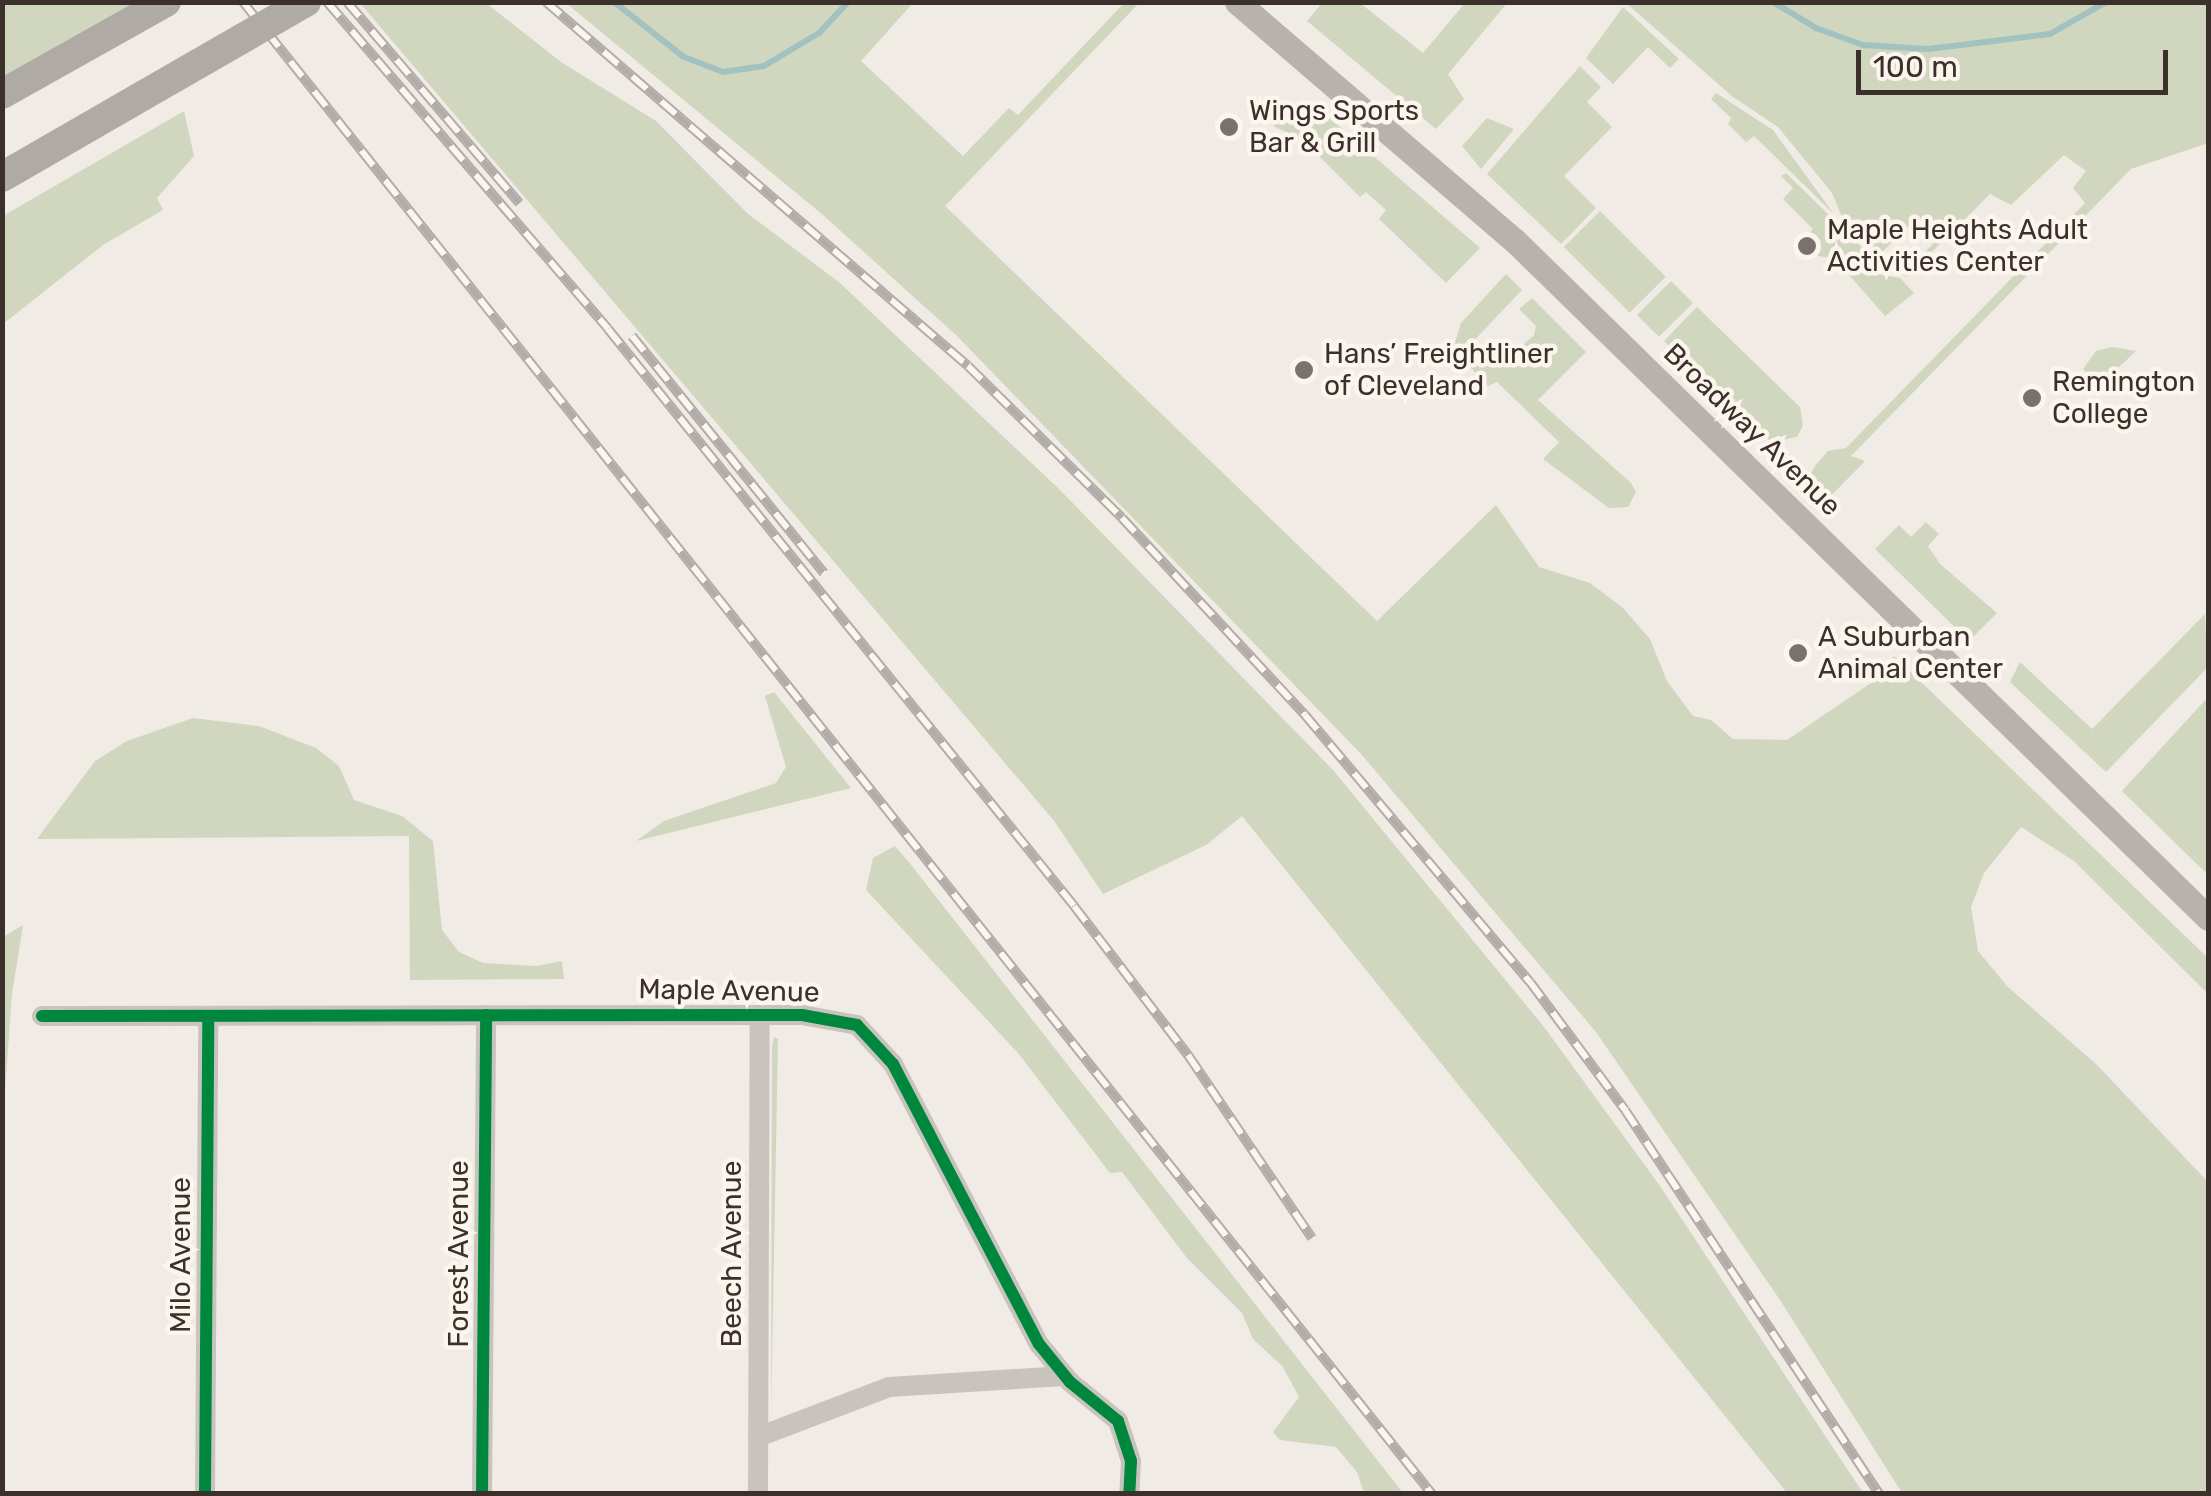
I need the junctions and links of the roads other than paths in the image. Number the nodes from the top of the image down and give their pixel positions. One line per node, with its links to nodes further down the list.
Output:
1 (166, 2): 4 (highway)
2 (306, 2): 5 (highway, bridge)
3 (1237, 2): 6 (main road, Broadway Avenue)
4 (2, 94)
5 (2, 177)
6 (2208, 918)
7 (486, 1015): 8 (street, Maple Avenue); 10 (street, Maple Avenue); 14 (street, Forest Avenue)
8 (760, 1015): 11 (street, Maple Avenue); 12 (street, Beech Avenue)
9 (42, 1016): 10 (street, Maple Avenue)
10 (208, 1016): 13 (street, Milo Avenue)
11 (1064, 1376): 12 (street); 16 (street, Maple Avenue)
12 (758, 1437): 15 (street, Beech Avenue)
13 (205, 1494)
14 (482, 1494)
15 (758, 1494)
16 (1128, 1494)

